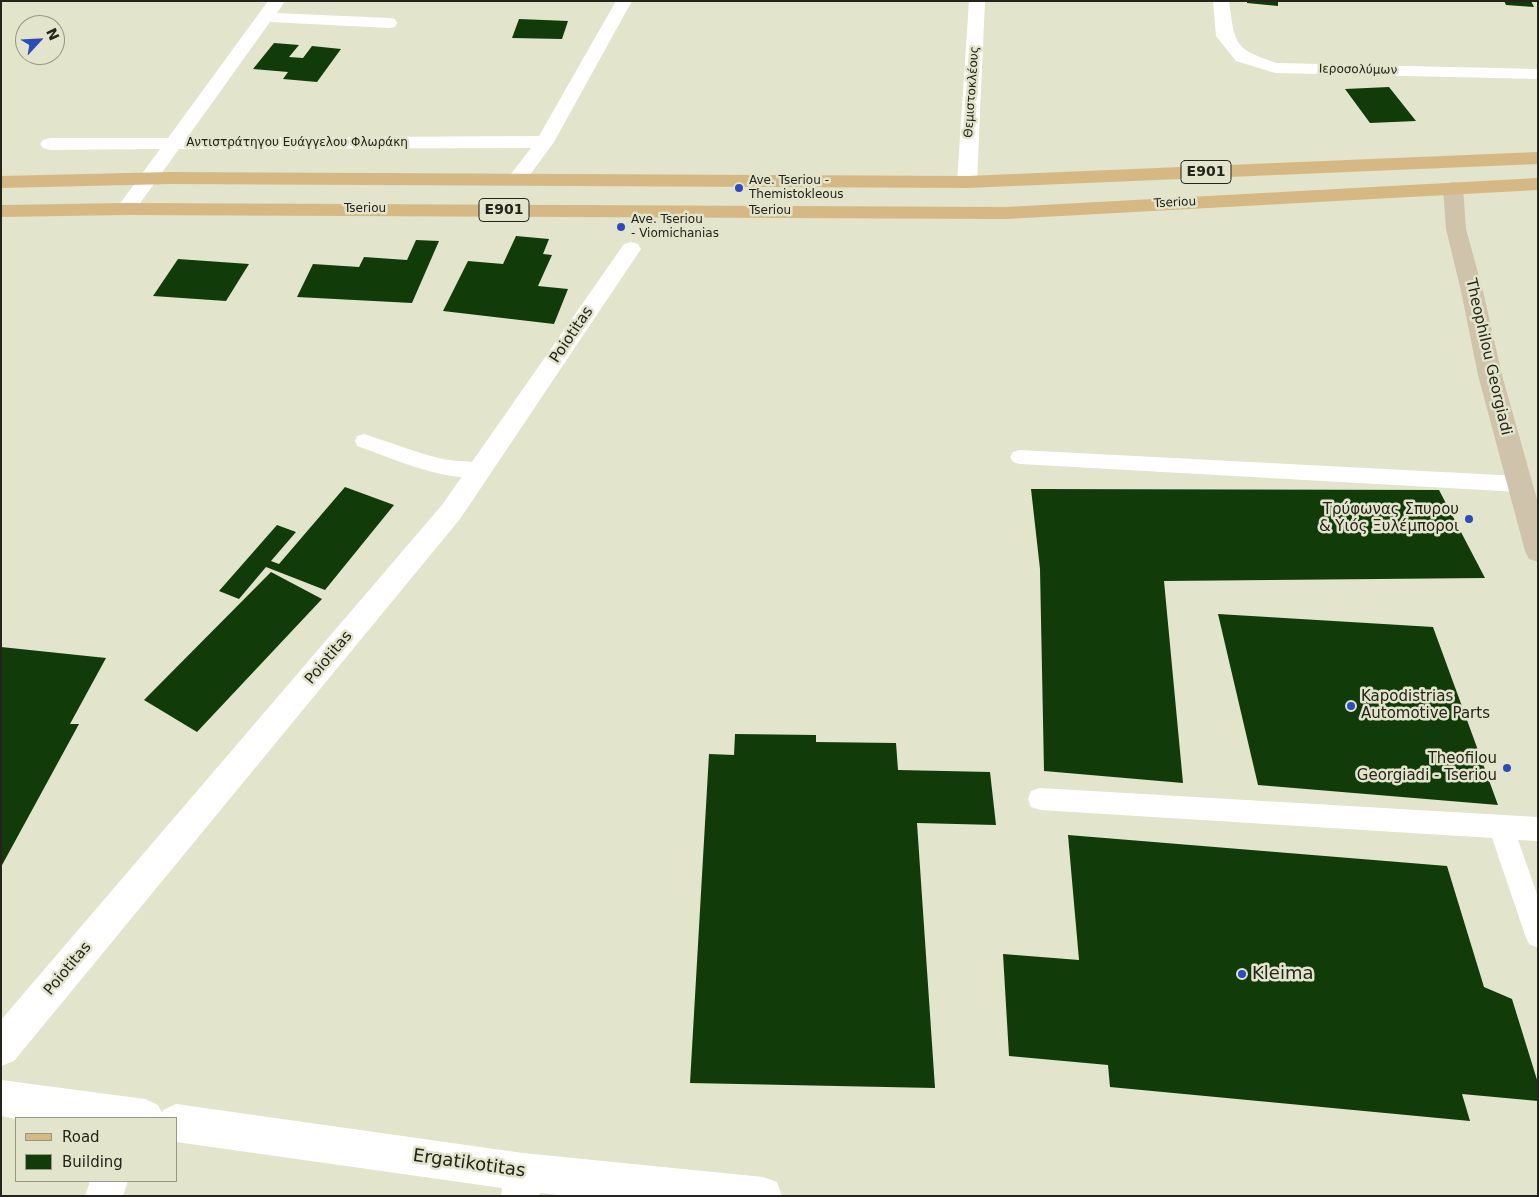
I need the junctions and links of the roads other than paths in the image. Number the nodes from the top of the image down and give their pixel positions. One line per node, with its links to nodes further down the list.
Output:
1 (277, 1): 5 (street)
2 (624, 1): 8 (street)
3 (977, 1): 16 (street, Θεμιστοκλέους)
4 (1221, 1): 7 (street, Ιεροσολύμων)
5 (266, 17): 6 (street); 10 (street)
6 (389, 23)
7 (1538, 74)
8 (544, 142): 10 (street, Αντιστράτηγου Ευάγγελου Φλωράκη); 14 (street)
9 (50, 144): 10 (street, Αντιστράτηγου Ευάγγελου Φλωράκη)
10 (174, 144): 13 (street)
11 (1538, 158): 12 (main road, Tseriou / E901)
12 (1445, 162): 16 (main road, Tseriou / E901); 18 (main road, Theophilou Georgiadi)
13 (146, 178): 14 (main road, Tseriou / E901); 15 (main road, Tseriou / E901); 19 (street)
14 (517, 179): 16 (main road, Tseriou / E901)
15 (1, 182)
16 (967, 182)
17 (1538, 184): 18 (main road, Tseriou / E901)
18 (1453, 188): 19 (main road, Tseriou / E901); 25 (street, Theophilou Georgiadi)
19 (126, 209): 20 (main road, Tseriou / E901)
20 (1, 210)
21 (631, 250): 24 (street, Poiotitas)
22 (364, 441): 24 (lane)
23 (1020, 457): 25 (lane)
24 (479, 470): 31 (street, Poiotitas)
25 (1519, 484): 26 (street, Theophilou Georgiadi)
26 (1538, 551)
27 (1040, 799): 28 (lane)
28 (1501, 827): 29 (lane); 30 (lane)
29 (1538, 829)
30 (1538, 934)
31 (1, 1048)
32 (1, 1098): 33 (street)
33 (130, 1117)
34 (178, 1123): 36 (street, Ergatikotitas)
35 (110, 1182): 37 (street)
36 (521, 1184): 38 (street, Ergatikotitas)
37 (104, 1196)
38 (763, 1196)

